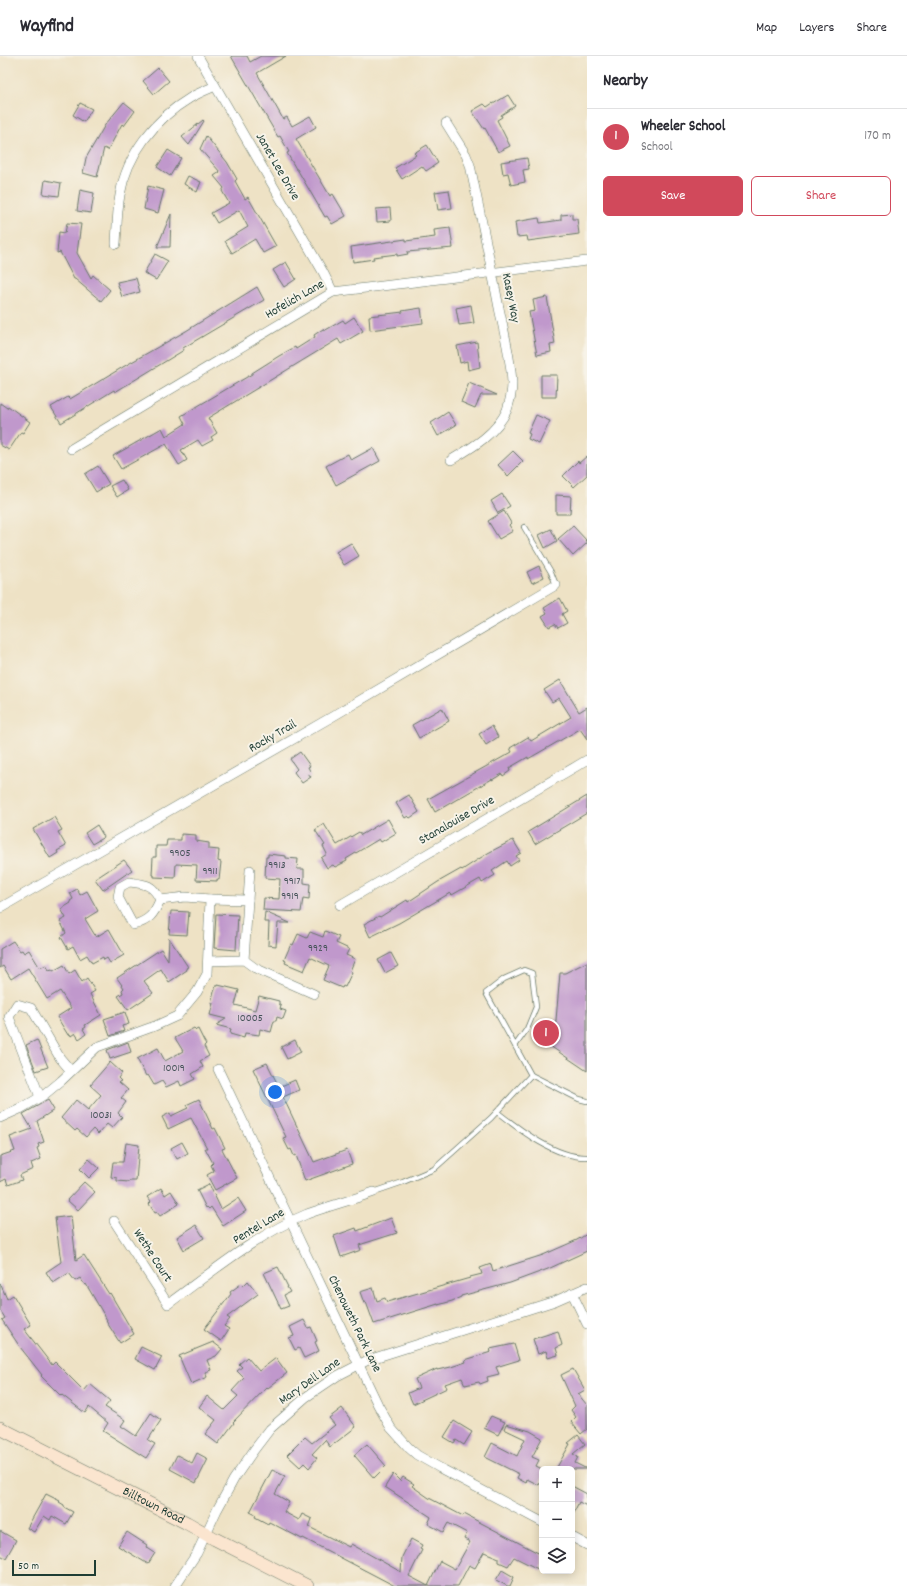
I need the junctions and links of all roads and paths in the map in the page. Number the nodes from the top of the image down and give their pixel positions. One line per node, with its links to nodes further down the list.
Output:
1 (198, 56): 2 (street, Janet Lee Drive)
2 (215, 86): 4 (street); 7 (street, Janet Lee Drive)
3 (446, 123): 6 (street, Kasey Way)
4 (116, 244)
5 (587, 261): 6 (street, Hofelich Lane)
6 (492, 273): 7 (street, Hofelich Lane); 9 (street, Kasey Way)
7 (333, 292): 8 (street, Hofelich Lane)
8 (71, 449)
9 (451, 460)
10 (524, 527): 11 (lane)
11 (556, 586): 18 (street, Rocky Trail)
12 (587, 760): 17 (street, Stanalouise Drive)
13 (250, 870): 16 (street)
14 (210, 899): 15 (street); 16 (street); 20 (street)
15 (160, 900): 15 (street)
16 (248, 900): 19 (street)
17 (340, 905)
18 (0, 908)
19 (244, 960): 20 (street); 21 (street)
20 (208, 961): 24 (street)
21 (314, 994)
22 (515, 1046): 22 (lane); 25 (lane)
23 (218, 1069): 33 (street, Chenoweth Park Lane)
24 (71, 1071): 26 (street); 26 (street)
25 (531, 1075): 27 (lane); 28 (lane)
26 (40, 1097): 29 (street)
27 (587, 1101)
28 (497, 1112): 30 (lane); 31 (lane)
29 (0, 1118)
30 (587, 1157)
31 (374, 1192): 33 (street, Pentel Lane)
32 (114, 1221): 36 (street, Wethe Court)
33 (290, 1223): 36 (street, Pentel Lane); 38 (street, Chenoweth Park Lane)
34 (587, 1287): 35 (street, Mary Dell Lane)
35 (572, 1293): 37 (street); 38 (street, Mary Dell Lane)
36 (168, 1304)
37 (587, 1324)
38 (359, 1365): 40 (street, Chenoweth Park Lane); 41 (street, Mary Dell Lane)
39 (0, 1428): 41 (main road, Billtown Road)
40 (539, 1520)
41 (206, 1534): 44 (street, Mary Dell Lane); 45 (main road, Billtown Road)
42 (574, 1538): 43 (street)
43 (587, 1545)
44 (175, 1586)
45 (307, 1586)

